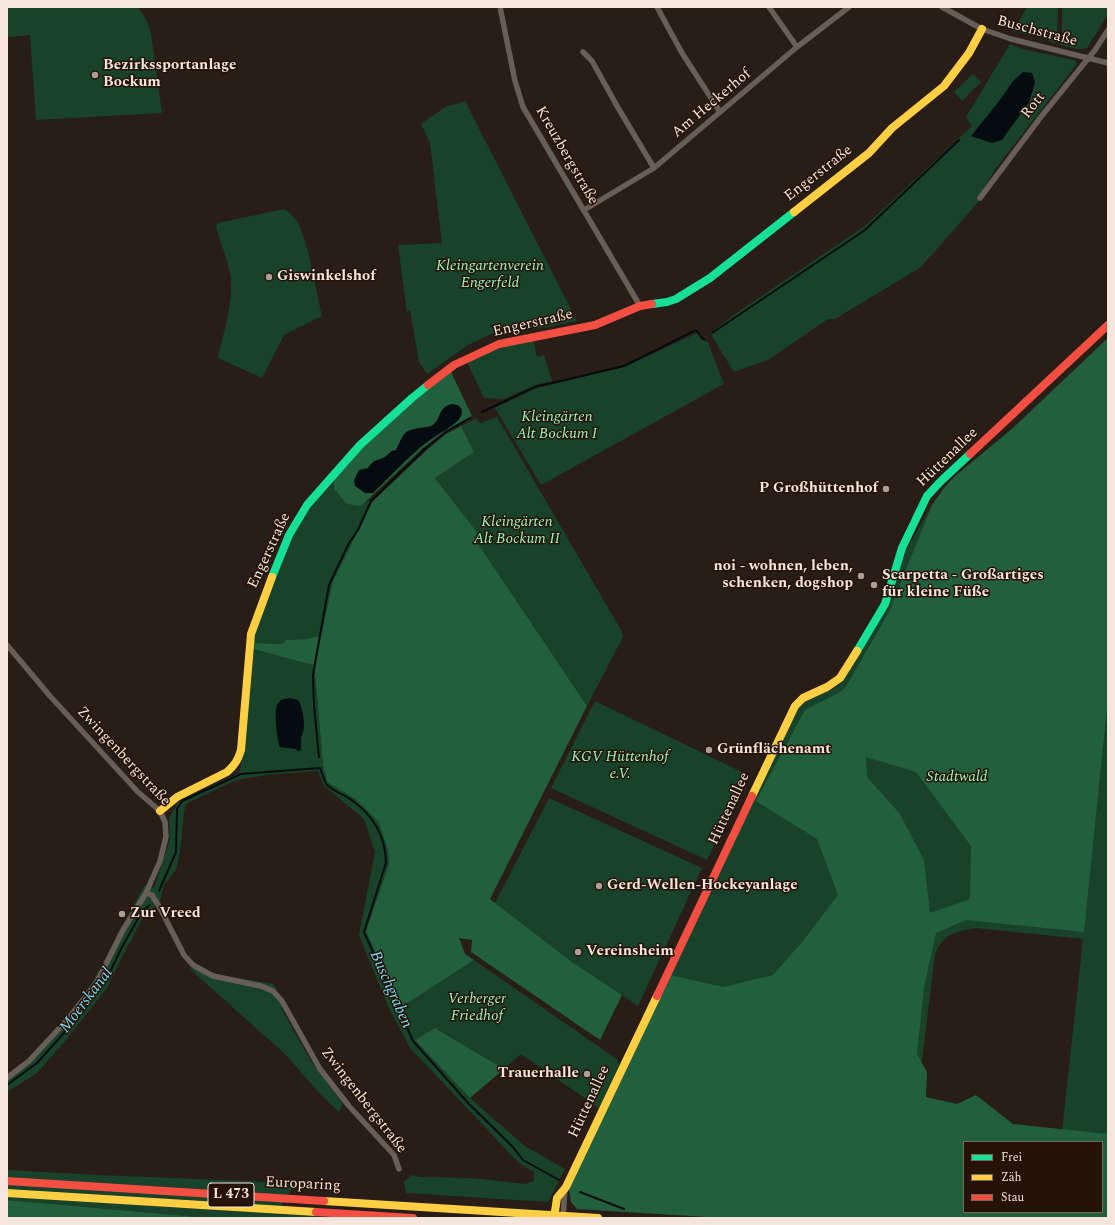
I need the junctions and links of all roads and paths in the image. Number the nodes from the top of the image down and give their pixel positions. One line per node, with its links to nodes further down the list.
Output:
1 (500, 7): 15 (street, Kreuzbergstraße)
2 (657, 7): 12 (street)
3 (769, 7): 8 (street)
4 (849, 7): 8 (street, Am Heckerhof)
5 (942, 7): 6 (street, Buschstraße)
6 (982, 29): 10 (street, Buschstraße); 16 (street, Engerstraße)
7 (1108, 30): 10 (street, Rott)
8 (797, 47): 12 (street, Am Heckerhof)
9 (583, 52): 13 (street)
10 (1087, 58): 11 (street, Buschstraße); 14 (street, Rott)
11 (1108, 63)
12 (720, 112): 13 (street, Am Heckerhof)
13 (654, 168): 15 (street, Am Heckerhof)
14 (980, 198)
15 (584, 210): 16 (street, Kreuzbergstraße)
16 (640, 306): 19 (street, Engerstraße)
17 (1108, 325): 24 (street, Hüttenallee)
18 (7, 645): 19 (street, Zwingenbergstraße)
19 (160, 811): 20 (street, Zwingenbergstraße)
20 (146, 893): 21 (street); 22 (street, Zwingenbergstraße)
21 (7, 1078)
22 (399, 1169)
23 (7, 1181): 26 (street, Europaring / L 473)
24 (566, 1187): 26 (street, Hüttenallee); 27 (street, Hüttenallee)
25 (7, 1193): 28 (street, Europaring / L 473)
26 (554, 1216): 27 (street, Europaring / L 473)
27 (563, 1217): 29 (street, Europaring / L 473)
28 (413, 1218)
29 (598, 1218)

